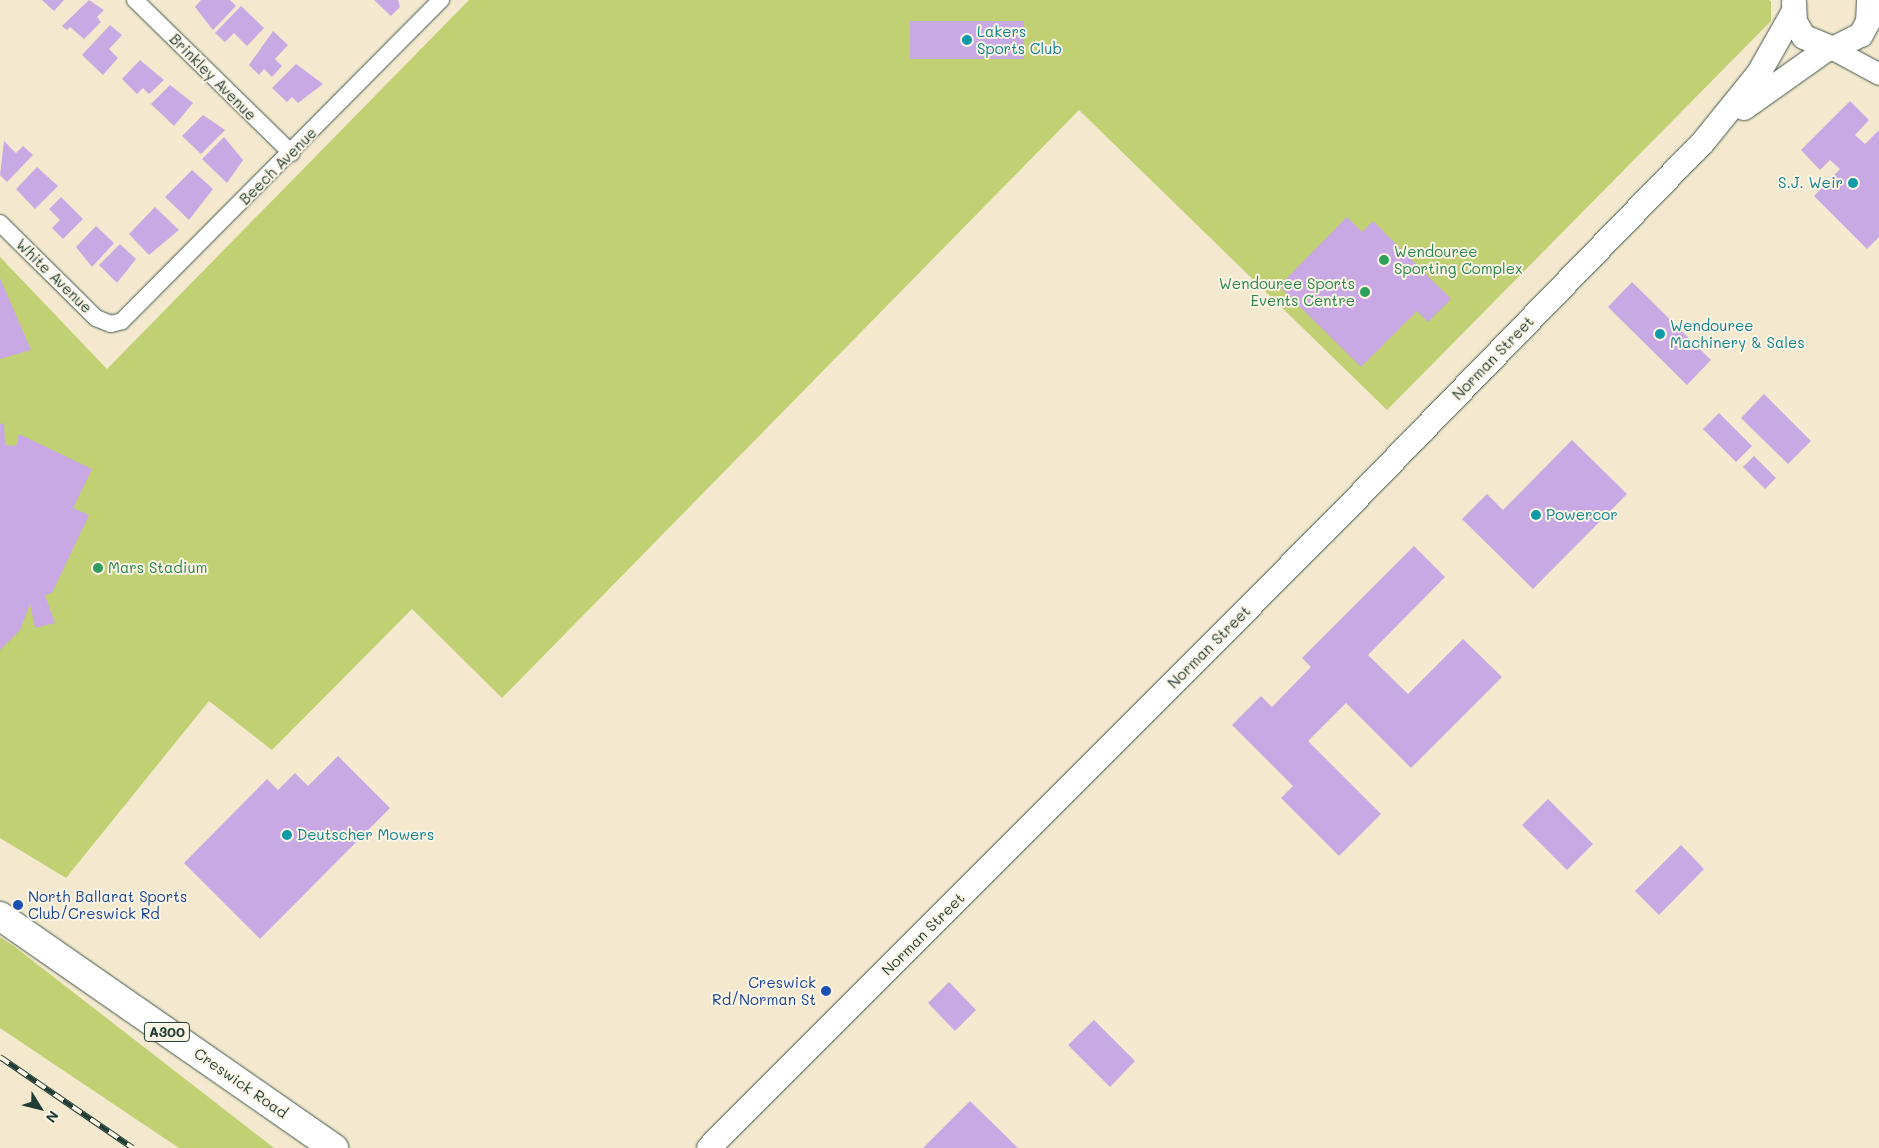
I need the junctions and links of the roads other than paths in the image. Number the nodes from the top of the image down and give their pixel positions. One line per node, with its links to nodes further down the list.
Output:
1 (135, 0): 8 (street, Brinkley Avenue)
2 (441, 0): 8 (street, Beech Avenue)
3 (1792, 5): 5 (main road, Norman Street); 7 (main road, Norman Street)
4 (1872, 10): 5 (main road, Norman Street)
5 (1830, 49): 6 (street); 7 (main road, Norman Street)
6 (1879, 74)
7 (1704, 141): 13 (main road, Norman Street)
8 (290, 153): 10 (street, Beech Avenue)
9 (0, 224): 10 (street, White Avenue)
10 (111, 324)
11 (0, 916): 12 (highway, Creswick Road / A300)
12 (334, 1148)
13 (709, 1148)

